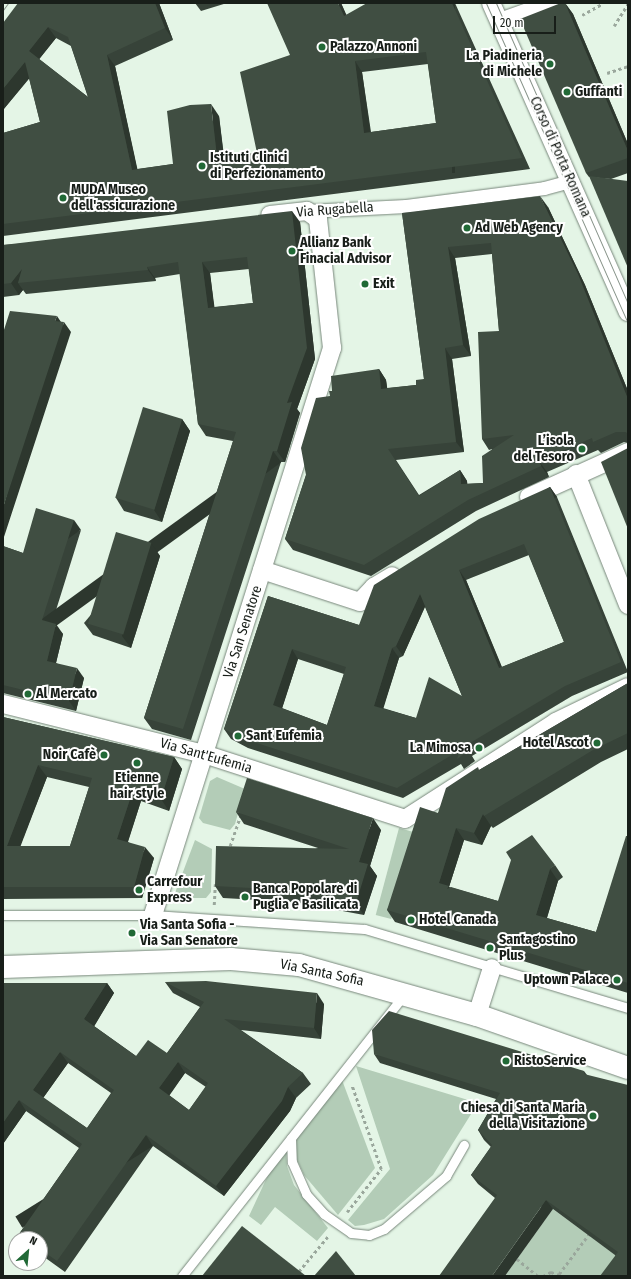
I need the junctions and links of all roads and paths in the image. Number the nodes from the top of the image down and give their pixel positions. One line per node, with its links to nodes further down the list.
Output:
1 (491, 3): 6 (street, Corso di Porta Romana)
2 (553, 3): 6 (street)
3 (602, 4): 5 (path)
4 (628, 4): 7 (path)
5 (582, 15)
6 (500, 22): 10 (street, Corso di Porta Romana)
7 (614, 26)
8 (628, 66): 9 (path)
9 (607, 73)
10 (571, 181): 11 (street, Via Rugabella); 13 (street, Corso di Porta Romana)
11 (307, 211): 12 (street, Via Rugabella); 18 (street, Via San Senatore)
12 (252, 217)
13 (628, 312)
14 (628, 452): 15 (street)
15 (576, 474): 16 (street); 19 (street)
16 (514, 504)
17 (410, 565): 18 (street)
18 (262, 570): 22 (street, Via San Senatore)
19 (628, 605)
20 (628, 687): 22 (street, Via Sant'Eufemia)
21 (3, 704): 22 (street, Via Sant'Eufemia)
22 (204, 754): 27 (street, Via San Senatore)
23 (243, 806): 24 (path)
24 (224, 846)
25 (216, 876): 26 (path)
26 (214, 905)
27 (153, 914): 28 (lane); 30 (lane)
28 (3, 915)
29 (3, 967): 31 (street, Via Santa Sofia)
30 (492, 968): 32 (lane); 33 (street)
31 (406, 993): 33 (street, Via Santa Sofia); 34 (lane)
32 (628, 1008)
33 (477, 1015): 35 (street, Via Santa Sofia)
34 (346, 1066): 36 (lane); 38 (path)
35 (628, 1068)
36 (290, 1138): 38 (lane); 42 (lane)
37 (464, 1145): 38 (lane)
38 (338, 1223): 43 (path)
39 (588, 1234): 41 (path)
40 (517, 1259): 44 (path)
41 (560, 1275): 45 (path)
42 (182, 1276)
43 (295, 1276)
44 (538, 1276)
45 (543, 1276)

